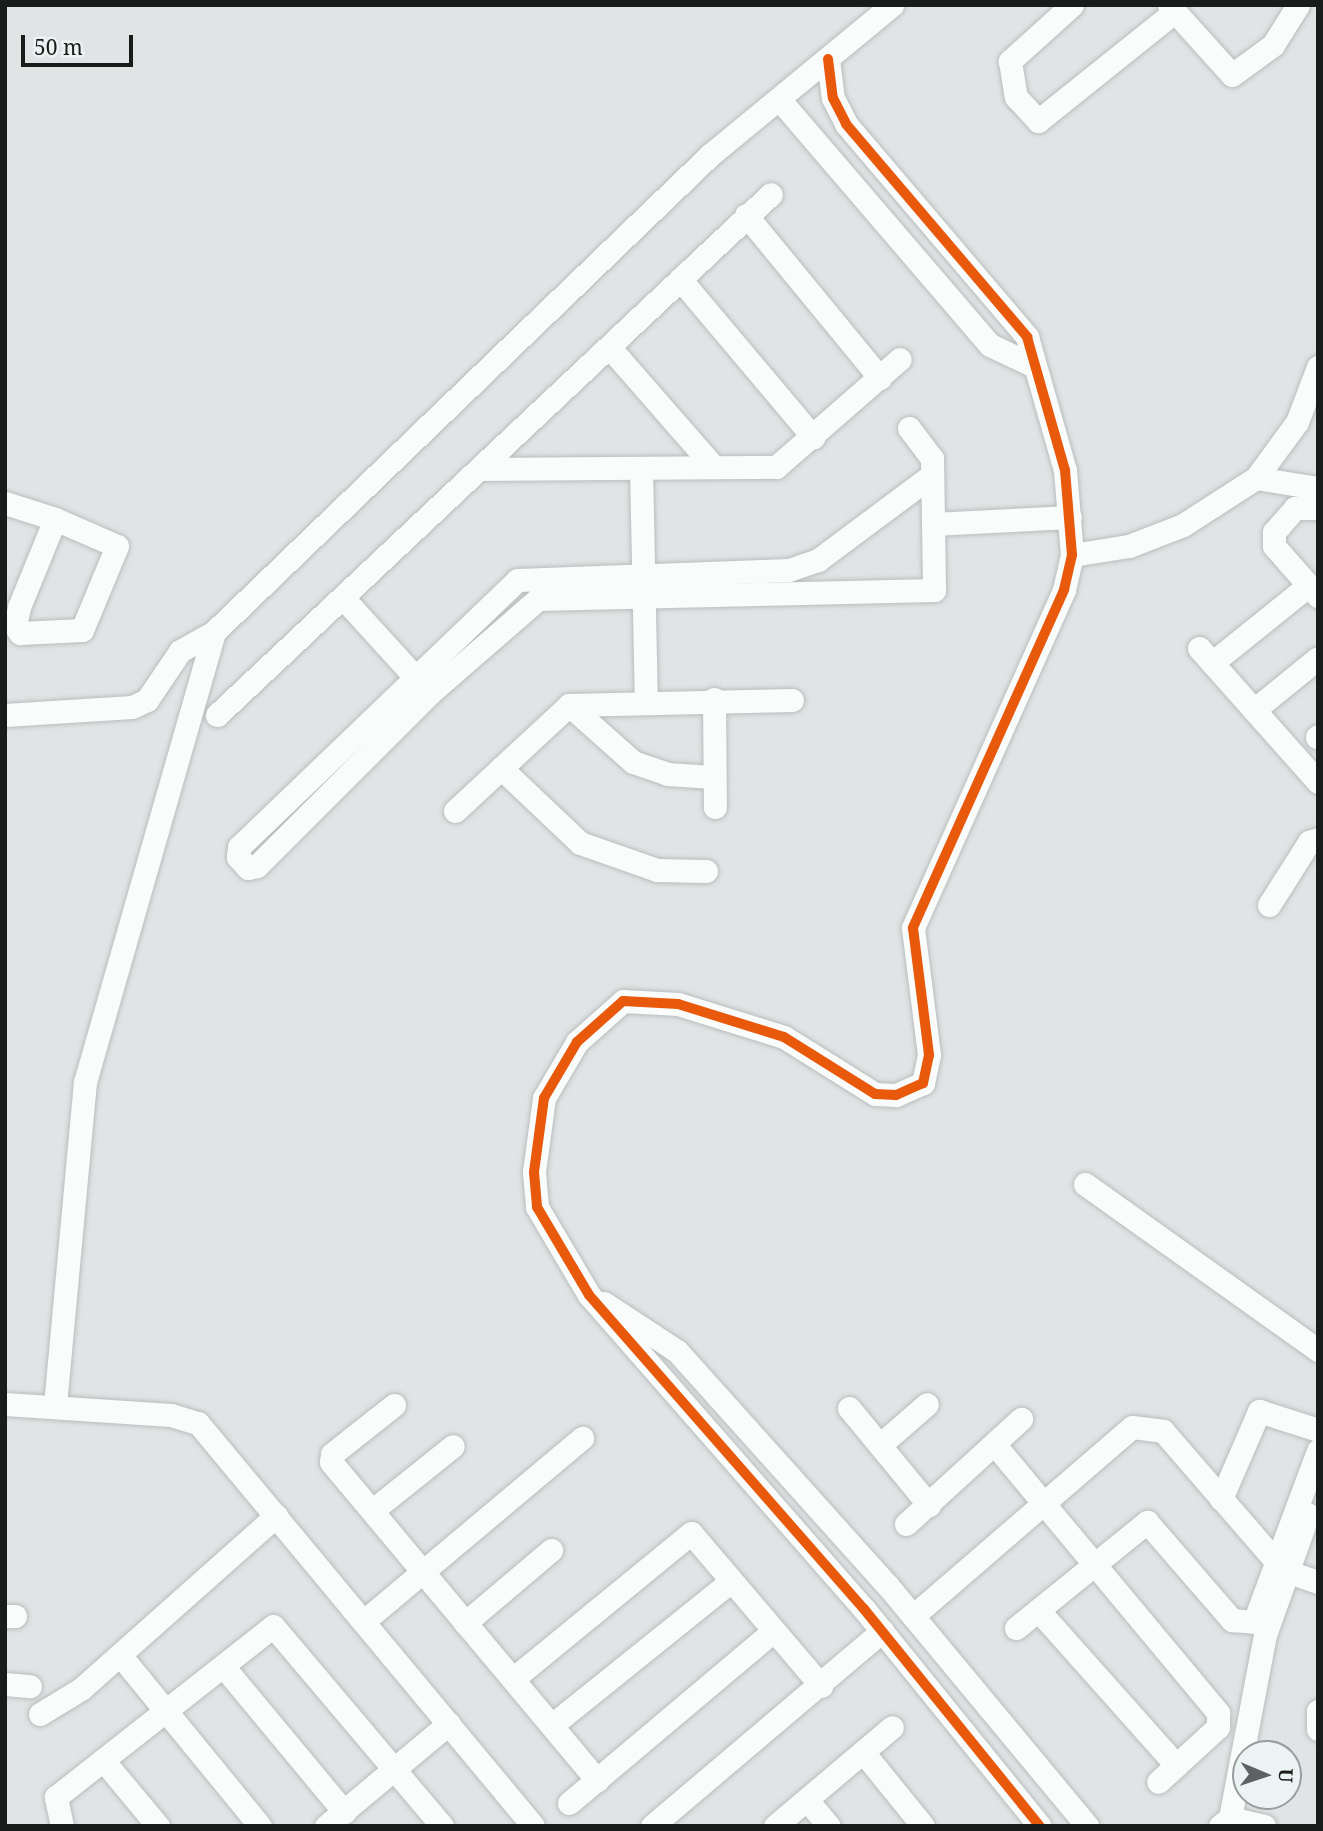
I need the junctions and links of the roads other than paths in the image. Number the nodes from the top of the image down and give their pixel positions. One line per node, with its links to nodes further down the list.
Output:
1 (892, 5): 5 (street)
2 (1072, 5): 3 (street)
3 (1172, 9): 4 (street)
4 (1291, 10)
5 (828, 59): 6 (street); 7 (street)
6 (779, 99): 8 (street); 37 (street)
7 (846, 124): 8 (street); 14 (street)
8 (819, 146): 14 (street)
9 (771, 194): 10 (street)
10 (746, 215): 11 (street); 16 (street)
11 (680, 279): 12 (street); 18 (street)
12 (610, 348): 19 (street); 21 (street)
13 (900, 359): 16 (street)
14 (1030, 364): 27 (street)
15 (1318, 367): 23 (street)
16 (880, 378): 18 (street)
17 (909, 428): 22 (street)
18 (813, 437): 19 (street)
19 (713, 466): 20 (street)
20 (641, 468): 21 (street); 32 (street)
21 (482, 469): 36 (street)
22 (932, 475): 29 (street); 31 (street)
23 (1256, 478): 24 (street); 30 (street)
24 (1318, 488)
25 (5, 503): 28 (street)
26 (1318, 508): 33 (street)
27 (1070, 517): 29 (street); 30 (street)
28 (55, 519): 28 (street)
29 (933, 524): 34 (street)
30 (1072, 555): 56 (street)
31 (818, 560): 32 (street); 34 (street)
32 (643, 571): 35 (street); 39 (street)
33 (1313, 591): 44 (street)
34 (830, 595): 35 (street)
35 (643, 596): 39 (street); 41 (street)
36 (344, 598): 39 (street); 46 (street)
37 (214, 632): 45 (street); 60 (street)
38 (1318, 658): 44 (street)
39 (422, 685): 39 (street)
40 (714, 699): 41 (street); 42 (street); 48 (street)
41 (646, 700): 43 (street)
42 (792, 700)
43 (569, 705): 47 (street); 48 (street)
44 (1254, 710): 49 (street)
45 (5, 715)
46 (217, 715)
47 (501, 768): 51 (street); 53 (street)
48 (713, 777): 50 (street)
49 (1318, 782)
50 (715, 807)
51 (455, 811)
52 (1318, 839): 54 (street)
53 (706, 871)
54 (1269, 905)
55 (1085, 1184): 57 (street)
56 (589, 1295): 83 (street); 84 (street)
57 (1318, 1350)
58 (5, 1404): 60 (street)
59 (927, 1404): 66 (street)
60 (55, 1405): 75 (street)
61 (394, 1405): 74 (street)
62 (849, 1408): 66 (street)
63 (1021, 1419): 67 (street)
64 (1318, 1430): 71 (street)
65 (582, 1438): 80 (street)
66 (880, 1445): 72 (street)
67 (995, 1445): 72 (street); 73 (street)
68 (453, 1446): 74 (street)
69 (1318, 1451): 78 (street)
70 (1318, 1489): 78 (street)
71 (1221, 1499): 73 (street); 78 (street)
72 (929, 1504): 76 (street)
73 (1041, 1505): 79 (street); 88 (street)
74 (373, 1510): 80 (street)
75 (276, 1517): 86 (street); 93 (street)
76 (906, 1524)
77 (551, 1550): 87 (street)
78 (1280, 1564): 79 (street); 82 (street); 115 (street)
79 (1093, 1565): 85 (street); 108 (street)
80 (422, 1570): 86 (street); 87 (street)
81 (732, 1581): 90 (street); 95 (street); 103 (street)
82 (1318, 1582)
83 (888, 1586): 84 (street); 88 (street)
84 (864, 1609): 91 (street)
85 (1038, 1610): 89 (street); 108 (street)
86 (364, 1621): 102 (street)
87 (464, 1623): 95 (street)
88 (919, 1623): 92 (street); 126 (street)
89 (1016, 1628)
90 (773, 1631): 98 (street); 110 (street)
91 (882, 1631): 92 (street); 98 (street)
92 (899, 1652): 125 (street)
93 (120, 1655): 100 (street); 101 (street)
94 (223, 1667): 100 (street); 109 (street); 114 (street)
95 (514, 1678): 103 (street)
96 (5, 1684): 97 (street)
97 (30, 1686)
98 (821, 1686): 121 (street)
99 (1318, 1711): 105 (street)
100 (165, 1712): 107 (street); 119 (street)
101 (40, 1714)
102 (449, 1723): 109 (street); 120 (street)
103 (552, 1725): 110 (street)
104 (892, 1727): 106 (street)
105 (1318, 1729)
106 (863, 1752): 112 (street); 124 (street)
107 (103, 1760): 116 (street); 118 (street)
108 (1175, 1765): 111 (street)
109 (397, 1769): 114 (street); 117 (street)
110 (597, 1780): 113 (street)
111 (1158, 1782)
112 (807, 1800): 122 (street); 123 (street)
113 (569, 1803)
114 (335, 1819)
115 (1225, 1822): 127 (street)
116 (64, 1823)
117 (439, 1825)
118 (158, 1826)
119 (260, 1826)
120 (533, 1826)
121 (652, 1826)
122 (775, 1826)
123 (829, 1826)
124 (923, 1826)
125 (1040, 1826)
126 (1087, 1826)
127 (1264, 1826)

